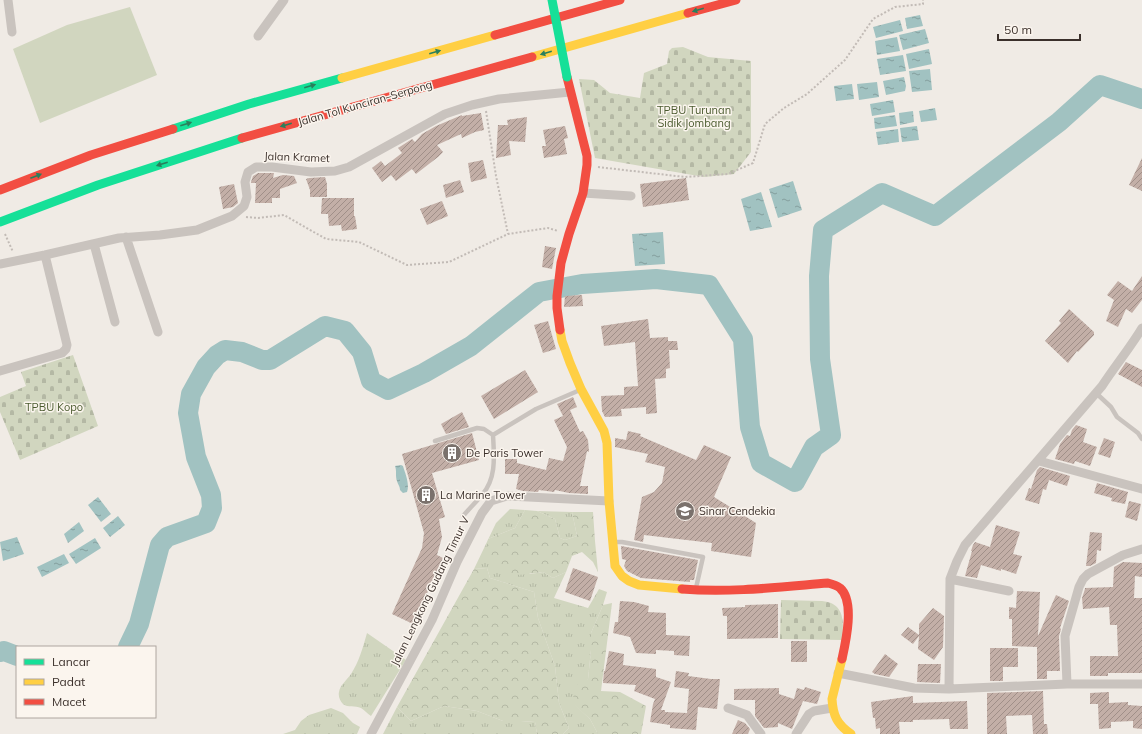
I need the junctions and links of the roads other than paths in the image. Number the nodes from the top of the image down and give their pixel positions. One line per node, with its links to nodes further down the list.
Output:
1 (8, 0): 6 (street)
2 (284, 0): 7 (street)
3 (552, 0): 8 (main road, bridge)
4 (620, 0): 9 (main road, one-way to 4)
5 (736, 0): 12 (main road, Jalan Tol Kunciran–Serpong, one-way to 12)
6 (12, 32)
7 (258, 36)
8 (570, 92): 10 (main road); 13 (street, Jalan Kramet)
9 (0, 190)
10 (583, 193): 11 (street); 22 (main road)
11 (631, 196)
12 (0, 222)
13 (126, 237): 14 (street, Jalan Kramet); 19 (street)
14 (94, 244): 15 (street, Jalan Kramet); 17 (street)
15 (45, 255): 16 (street, Jalan Kramet); 21 (street)
16 (0, 264)
17 (115, 322)
18 (1142, 328): 20 (street)
19 (158, 332)
20 (1138, 344): 23 (street)
21 (0, 371)
22 (581, 389): 24 (lane); 29 (main road)
23 (1096, 393): 25 (lane); 27 (street)
24 (494, 434): 26 (lane); 30 (lane)
25 (1142, 439)
26 (435, 442)
27 (1039, 461): 28 (street); 33 (street)
28 (1142, 487)
29 (609, 501): 31 (main road); 42 (street, Jalan Lengkong Gudang Timur V)
30 (463, 516)
31 (613, 542): 34 (main road); 34 (lane)
32 (1142, 549): 37 (street)
33 (950, 579): 35 (street); 39 (street)
34 (696, 590): 36 (main road)
35 (1009, 591)
36 (838, 673): 39 (street); 41 (main road)
37 (1068, 684): 38 (street); 39 (street)
38 (1142, 684)
39 (949, 689)
40 (728, 708): 43 (street)
41 (832, 708): 44 (street); 45 (main road)
42 (371, 734)
43 (761, 734)
44 (796, 734)
45 (852, 734)

